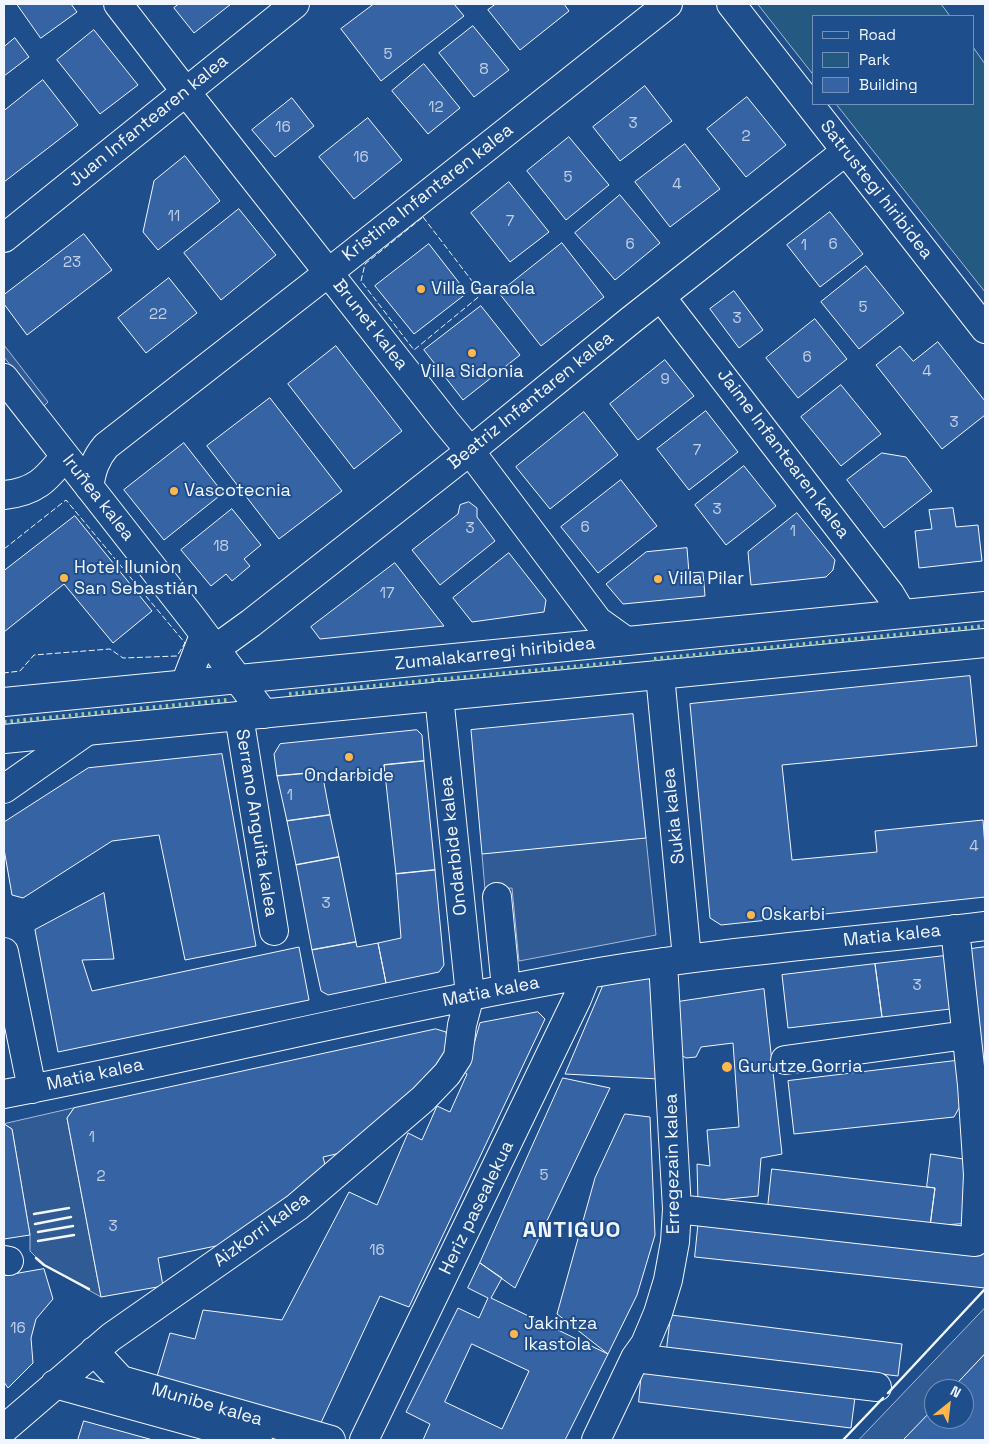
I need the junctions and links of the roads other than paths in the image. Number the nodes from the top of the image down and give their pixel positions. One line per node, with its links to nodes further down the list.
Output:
1 (118, 4): 5 (street, Brunet kalea)
2 (295, 4): 5 (street, Juan Infantearen kalea)
3 (668, 4): 8 (street, Kristina Infantaren kalea)
4 (731, 4): 6 (street, Satrustegi hiribidea)
5 (186, 92): 7 (street, Juan Infantearen kalea); 8 (street, Brunet kalea)
6 (846, 151): 9 (street, Beatriz Infantaren kalea); 10 (street, Satrustegi hiribidea)
7 (4, 238)
8 (328, 272): 12 (street, Brunet kalea); 14 (street, Kristina Infantaren kalea)
9 (661, 297): 12 (street, Beatriz Infantaren kalea); 17 (street, Jaime Infantearen kalea)
10 (985, 329)
11 (4, 378): 13 (street, Iruñea kalea)
12 (470, 451): 18 (street, Brunet kalea); 19 (street, Beatriz Infantaren kalea)
13 (65, 456): 14 (street, Iruñea kalea); 15 (street)
14 (89, 487): 19 (street, Iruñea kalea)
15 (4, 495)
16 (985, 606): 17 (street, Zumalakarregi hiribidea)
17 (902, 614): 18 (street, Zumalakarregi hiribidea)
18 (626, 641): 22 (street, Zumalakarregi hiribidea)
19 (210, 642): 22 (street, Iruñea kalea); 23 (street)
20 (985, 643): 21 (street, Zumalakarregi hiribidea)
21 (660, 675): 24 (street, Zumalakarregi hiribidea); 35 (street, Sukia kalea)
22 (238, 679): 23 (street, Zumalakarregi hiribidea); 26 (street, Iruñea kalea)
23 (185, 684): 25 (street, Zumalakarregi hiribidea)
24 (439, 696): 26 (street, Zumalakarregi hiribidea); 38 (street, Ondarbide kalea)
25 (4, 702)
26 (251, 715): 27 (street, Zumalakarregi hiribidea); 33 (street, Serrano Anguita kalea)
27 (87, 731): 28 (street, Zumalakarregi hiribidea); 29 (street)
28 (4, 739)
29 (4, 789)
30 (497, 897): 37 (street)
31 (985, 926): 32 (street, Matia kalea)
32 (954, 929): 35 (street, Matia kalea); 39 (street)
33 (274, 931)
34 (4, 952): 41 (street)
35 (675, 960): 36 (street, Matia kalea); 43 (street, Erregezain kalea)
36 (587, 974): 37 (street, Matia kalea); 51 (street, Heriz pasealekua)
37 (506, 988): 38 (street, Matia kalea)
38 (470, 995): 41 (street, Matia kalea); 44 (street, Aizkorri kalea)
39 (966, 1036): 40 (street); 43 (street)
40 (785, 1060)
41 (32, 1088): 42 (street, Matia kalea)
42 (4, 1094)
43 (677, 1210): 45 (street, Erregezain kalea)
44 (94, 1351): 46 (street, Aizkorri kalea); 50 (street, Munibe kalea)
45 (635, 1358): 47 (street); 52 (street, Erregezain kalea)
46 (55, 1384): 48 (street, Aizkorri kalea); 49 (street, Munibe kalea)
47 (877, 1387)
48 (4, 1429)
49 (258, 1440)
50 (331, 1440)
51 (364, 1440)
52 (596, 1440)

